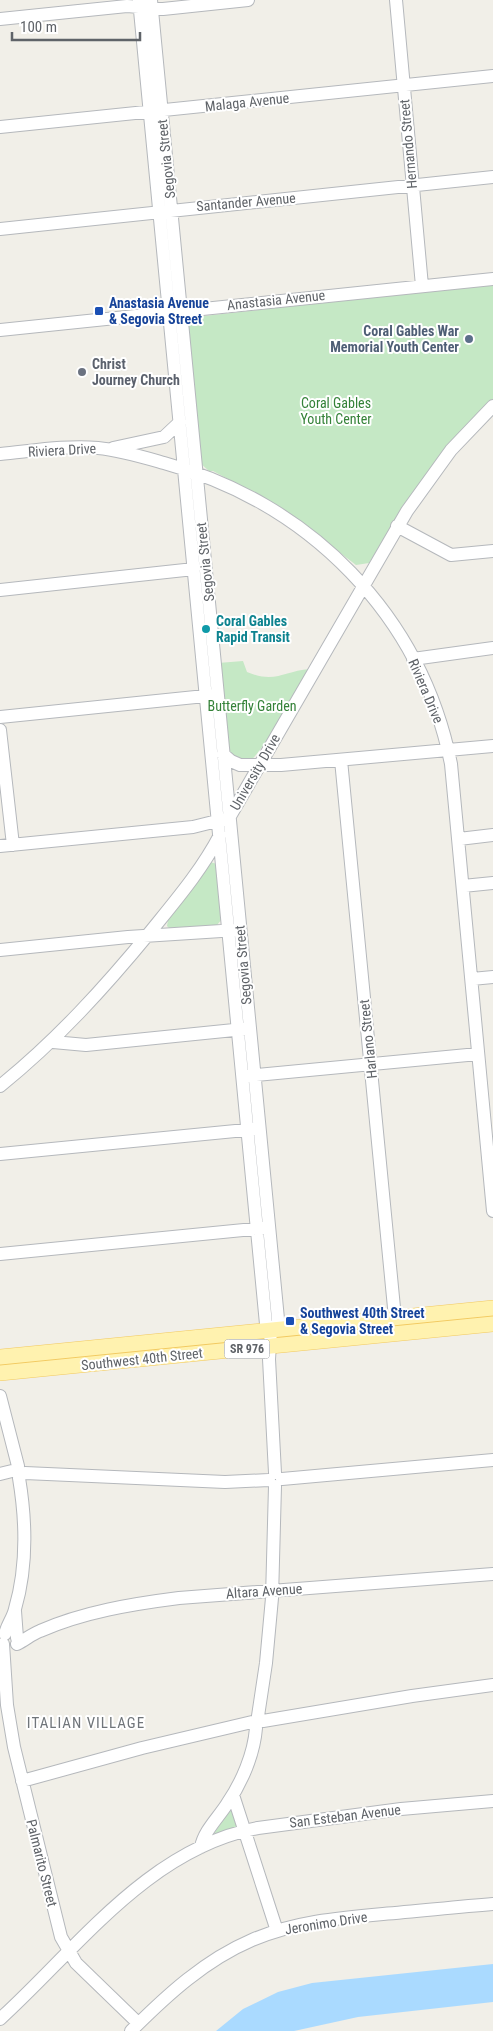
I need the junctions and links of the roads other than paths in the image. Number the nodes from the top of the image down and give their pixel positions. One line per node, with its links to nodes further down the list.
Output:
1 (248, 0): 3 (street)
2 (396, 0): 6 (street, Hernando Street)
3 (145, 4): 4 (street); 7 (street, Segovia Street)
4 (0, 19)
5 (493, 76): 6 (street, Malaga Avenue)
6 (403, 86): 7 (street, Malaga Avenue); 10 (street, Hernando Street)
7 (156, 111): 8 (street, Malaga Avenue); 11 (street, Segovia Street)
8 (0, 127)
9 (493, 177): 10 (street, Santander Avenue)
10 (412, 186): 11 (street, Santander Avenue); 14 (street, Hernando Street)
11 (165, 210): 12 (street, Santander Avenue); 15 (street, Segovia Street)
12 (0, 228)
13 (493, 279): 14 (street, Anastasia Avenue)
14 (422, 286): 15 (street, Anastasia Avenue)
15 (175, 312): 16 (street, Anastasia Avenue); 18 (street, Segovia Street); 21 (street, Segovia Street)
16 (0, 330)
17 (492, 407): 22 (street, University Drive)
18 (180, 422): 19 (street); 21 (street, Segovia Street)
19 (110, 449): 20 (street, Riviera Drive); 21 (street, Riviera Drive)
20 (0, 454)
21 (190, 470): 24 (street, Segovia Street); 25 (street, Riviera Drive); 29 (street, Segovia Street)
22 (397, 526): 23 (street); 25 (street, University Drive)
23 (493, 552)
24 (194, 569): 26 (street); 29 (street, Segovia Street)
25 (364, 586): 28 (street, Riviera Drive); 36 (street, University Drive)
26 (0, 590)
27 (493, 648): 28 (street)
28 (413, 659): 33 (street, Riviera Drive)
29 (212, 695): 30 (street); 34 (street, Segovia Street); 37 (street, Segovia Street)
30 (0, 717)
31 (0, 730): 41 (street)
32 (493, 746): 33 (street)
33 (448, 751): 35 (street); 40 (street, Riviera Drive)
34 (223, 754): 36 (street); 37 (street, Segovia Street)
35 (341, 760): 36 (street); 52 (street, Harlano Street)
36 (260, 765): 37 (street, University Drive)
37 (224, 819): 39 (street, University Drive); 41 (street); 44 (street, Segovia Street)
38 (493, 835): 40 (street)
39 (220, 836): 44 (street, Segovia Street); 45 (street, University Drive)
40 (459, 839): 43 (street, Riviera Drive)
41 (6, 846)
42 (493, 883): 43 (street)
43 (463, 886): 48 (street, Riviera Drive)
44 (234, 930): 45 (street); 49 (street, Segovia Street)
45 (147, 936): 46 (street); 50 (street, University Drive)
46 (0, 950)
47 (493, 977): 48 (street)
48 (472, 978): 51 (street, Riviera Drive)
49 (244, 1029): 50 (street); 53 (street, Segovia Street)
50 (53, 1042): 54 (street, University Drive)
51 (478, 1054): 52 (street); 55 (street, Riviera Drive)
52 (370, 1064): 53 (street); 63 (street, Harlano Street)
53 (248, 1076): 56 (street, Segovia Street)
54 (0, 1086)
55 (487, 1086): 58 (street, Riviera Drive)
56 (253, 1130): 57 (street); 60 (street, Segovia Street)
57 (0, 1154)
58 (492, 1195): 59 (street, Riviera Drive)
59 (493, 1211)
60 (263, 1228): 61 (street); 65 (street, Segovia Street)
61 (0, 1254)
62 (493, 1308): 63 (main road, Southwest 40th Street / SR 976)
63 (395, 1318): 65 (main road, Southwest 40th Street / SR 976)
64 (493, 1324): 66 (main road, Southwest 40th Street / SR 976)
65 (270, 1330): 66 (street, Segovia Street); 67 (main road, Southwest 40th Street / SR 976)
66 (269, 1347): 68 (main road, Southwest 40th Street / SR 976); 72 (street, Segovia Street)
67 (0, 1357)
68 (0, 1373)
69 (0, 1396): 71 (street, Palmarito Street)
70 (493, 1460): 72 (street)
71 (15, 1472): 72 (street); 75 (street, Palmarito Street)
72 (275, 1479): 74 (street, Segovia Street)
73 (493, 1574): 74 (street, Altara Avenue)
74 (273, 1590): 75 (street, Altara Avenue); 77 (street, Segovia Street)
75 (8, 1641): 78 (street, Palmarito Street)
76 (493, 1685): 77 (street)
77 (257, 1722): 78 (street); 79 (street, Segovia Street)
78 (22, 1782): 85 (street, Palmarito Street)
79 (233, 1795): 81 (street); 82 (street)
80 (493, 1801): 81 (street, San Esteban Avenue)
81 (245, 1831): 82 (street, San Esteban Avenue); 84 (street)
82 (201, 1848): 85 (street, San Esteban Avenue)
83 (493, 1904): 84 (street, Jeronimo Drive)
84 (277, 1931): 87 (street, Jeronimo Drive)
85 (68, 1952): 86 (street, San Esteban Avenue); 87 (street, Palmarito Street)
86 (0, 2019)
87 (134, 2027)

